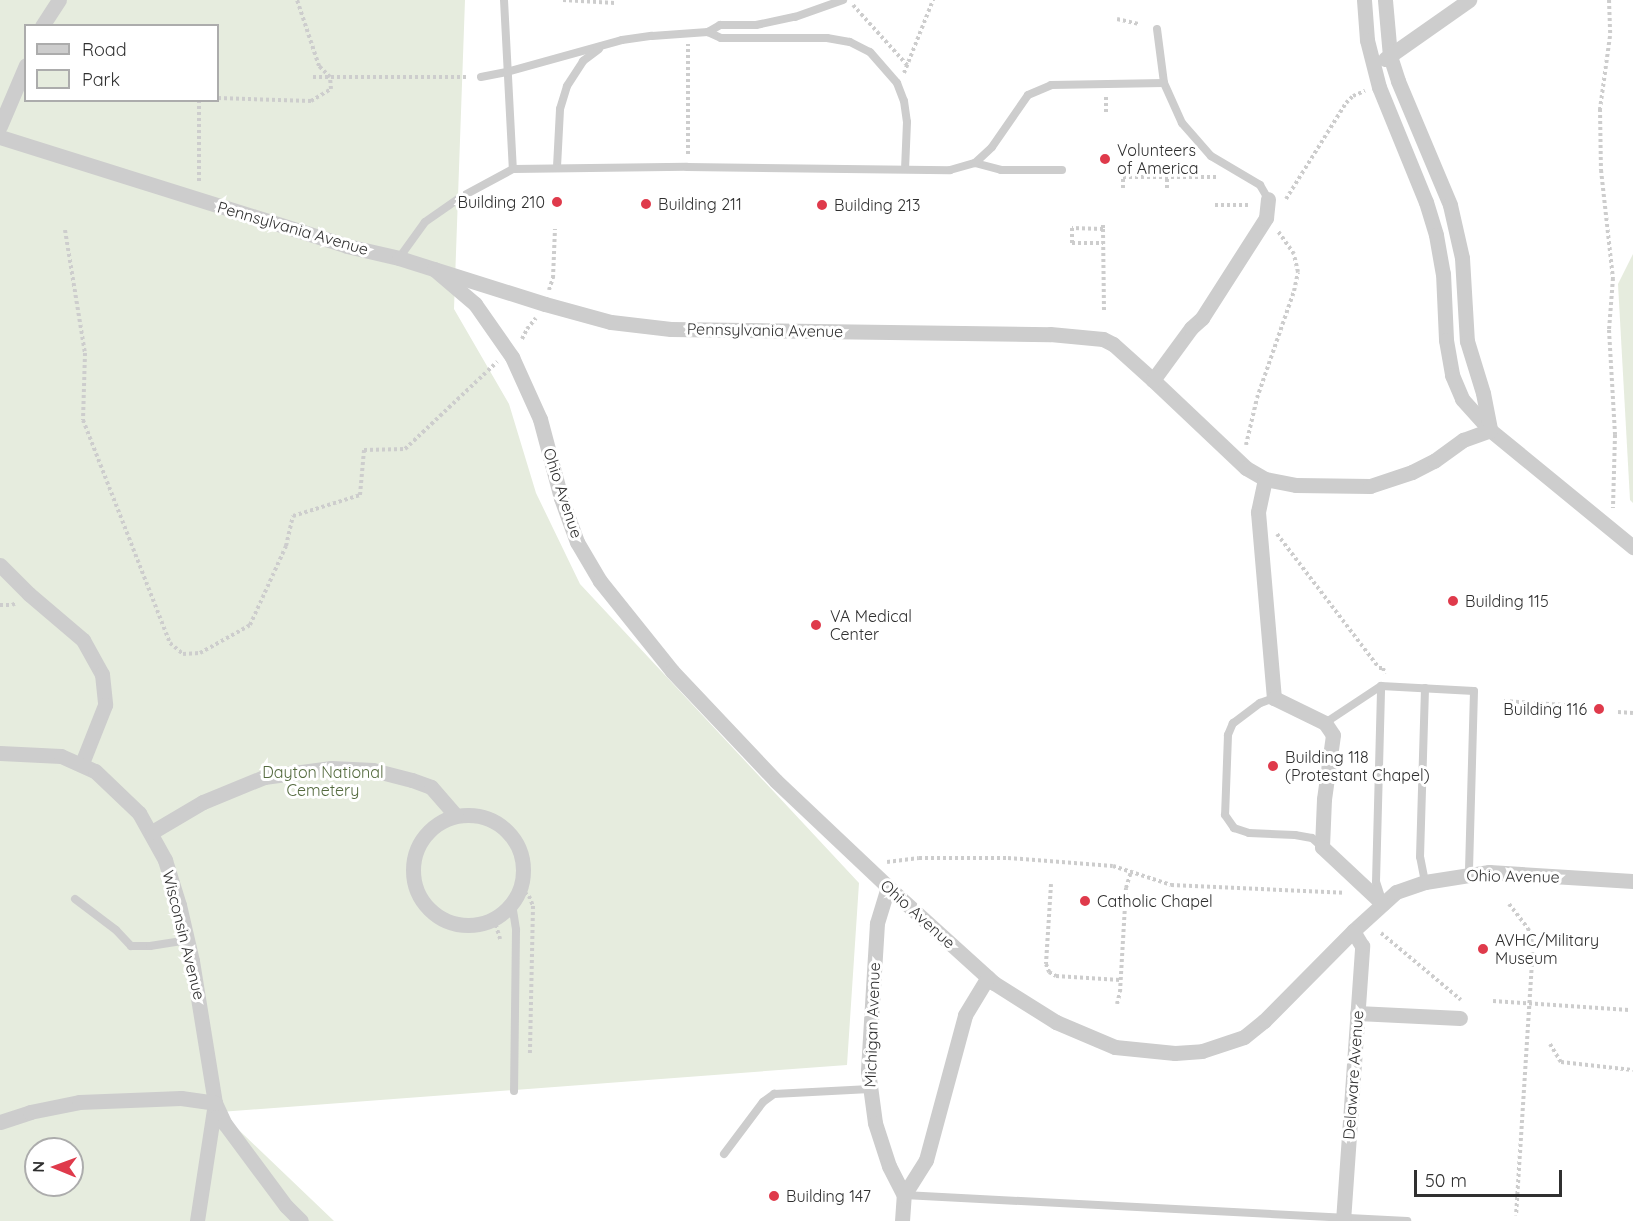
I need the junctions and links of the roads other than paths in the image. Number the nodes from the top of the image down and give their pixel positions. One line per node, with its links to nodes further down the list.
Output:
1 (59, 0): 7 (street)
2 (504, 0): 14 (lane)
3 (843, 0): 9 (lane)
4 (1364, 0): 12 (street)
5 (1384, 0): 11 (street)
6 (1469, 0): 11 (street)
7 (43, 24)
8 (1156, 29): 16 (lane)
9 (708, 32): 10 (lane); 22 (lane)
10 (603, 46): 14 (lane); 20 (lane)
11 (1390, 56): 12 (street); 28 (street)
12 (1374, 64): 28 (street)
13 (24, 69): 17 (street)
14 (507, 72): 15 (lane); 21 (lane)
15 (481, 77)
16 (1164, 83): 19 (lane); 24 (lane)
17 (0, 126)
18 (0, 137): 25 (street, Pennsylvania Avenue)
19 (975, 163): 22 (lane); 23 (lane)
20 (557, 167): 21 (lane); 22 (lane)
21 (513, 169): 25 (lane)
22 (905, 169)
23 (1062, 170)
24 (1268, 203): 27 (street)
25 (399, 258): 26 (street, Pennsylvania Avenue)
26 (434, 269): 27 (street, Pennsylvania Avenue); 44 (street, Ohio Avenue)
27 (1153, 380): 29 (street, Pennsylvania Avenue)
28 (1491, 430): 29 (street, Pennsylvania Avenue); 30 (street)
29 (1265, 479): 34 (street)
30 (1633, 548)
31 (0, 565): 37 (street)
32 (1382, 686): 33 (lane); 35 (lane); 47 (lane)
33 (1425, 688): 41 (lane); 43 (lane)
34 (1274, 698): 35 (street); 40 (lane)
35 (1325, 723): 40 (street)
36 (0, 753): 37 (street, Wisconsin Avenue)
37 (82, 763): 39 (street, Wisconsin Avenue)
38 (456, 816): 39 (street); 46 (street); 46 (street)
39 (152, 832): 49 (street, Wisconsin Avenue)
40 (1322, 847): 47 (street)
41 (1469, 874): 42 (street, Ohio Avenue); 43 (street, Ohio Avenue)
42 (1633, 881)
43 (1425, 882): 47 (street, Ohio Avenue)
44 (888, 887): 50 (street, Ohio Avenue); 53 (street, Michigan Avenue)
45 (75, 899): 49 (lane)
46 (512, 904): 54 (lane)
47 (1383, 904): 48 (street, Ohio Avenue)
48 (1353, 931): 50 (street, Ohio Avenue); 51 (street, Delaware Avenue)
49 (187, 940): 55 (street, Wisconsin Avenue)
50 (988, 977): 58 (street)
51 (1357, 1013): 52 (street); 59 (street, Delaware Avenue)
52 (1460, 1018)
53 (870, 1089): 57 (lane); 58 (street, Michigan Avenue)
54 (514, 1091)
55 (215, 1103): 56 (street); 60 (street, Wisconsin Avenue); 61 (street)
56 (0, 1122)
57 (724, 1154)
58 (904, 1195): 59 (lane); 62 (street)
59 (1343, 1219): 63 (lane)
60 (197, 1221)
61 (301, 1221)
62 (902, 1221)
63 (1407, 1221)

